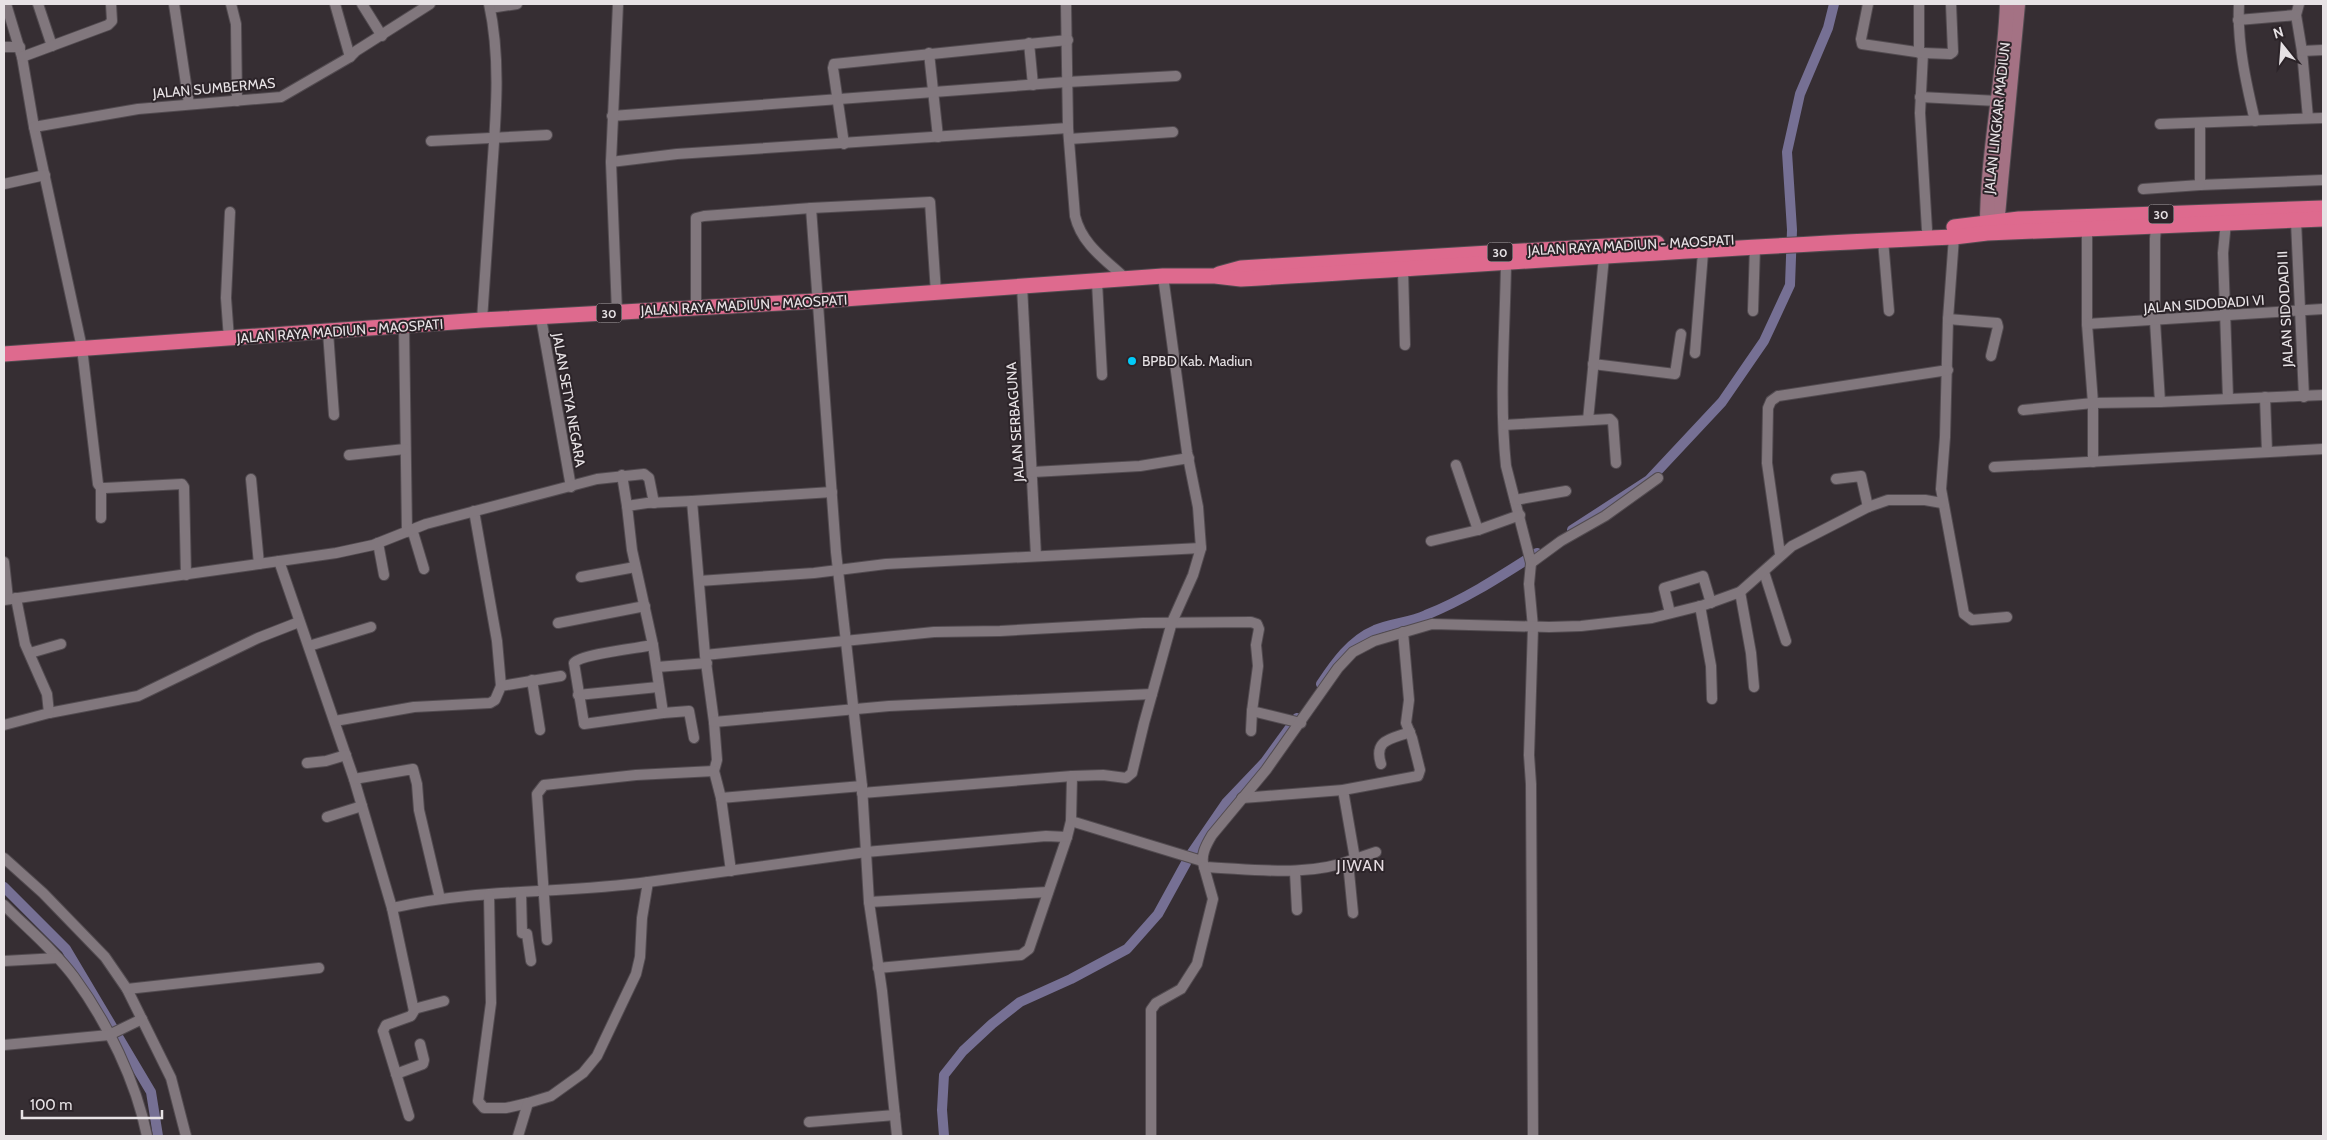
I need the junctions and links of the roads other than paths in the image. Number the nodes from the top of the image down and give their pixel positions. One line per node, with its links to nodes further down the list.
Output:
1 (6, 4): 29 (street)
2 (38, 4): 25 (street)
3 (111, 4): 25 (street)
4 (174, 4): 41 (street)
5 (231, 4): 39 (street)
6 (335, 4): 32 (street)
7 (362, 4): 22 (street)
8 (430, 4): 22 (street, JALAN SUMBERMAS)
9 (516, 4): 19 (street)
10 (618, 4): 42 (street)
11 (1066, 4): 23 (street)
12 (1868, 4): 30 (street)
13 (1918, 4): 30 (street)
14 (1951, 4): 30 (street)
15 (2007, 4): 40 (main road, JALAN LINGKAR MADIUN)
16 (2018, 4): 68 (main road, JALAN LINGKAR MADIUN)
17 (2239, 4): 21 (street)
18 (2299, 4): 20 (street)
19 (489, 6): 53 (street)
20 (2296, 15): 21 (street); 28 (street)
21 (2238, 20): 45 (street)
22 (382, 36): 32 (street, JALAN SUMBERMAS)
23 (1068, 40): 24 (street); 34 (street)
24 (1029, 43): 31 (street); 35 (street)
25 (52, 46): 29 (street)
26 (4, 47): 29 (street)
27 (2323, 50): 28 (street)
28 (2302, 51): 43 (street)
29 (21, 52): 48 (street)
30 (1921, 53): 37 (street)
31 (929, 54): 36 (street); 38 (street)
32 (350, 57): 39 (street, JALAN SUMBERMAS)
33 (1176, 76): 34 (street)
34 (1067, 82): 35 (street); 50 (street)
35 (1033, 84): 36 (street)
36 (932, 93): 38 (street); 52 (street)
37 (1920, 97): 40 (street); 70 (street)
38 (839, 100): 42 (street); 55 (street)
39 (238, 101): 41 (street, JALAN SUMBERMAS)
40 (1998, 101): 68 (main road, JALAN LINGKAR MADIUN)
41 (189, 104): 48 (street, JALAN SUMBERMAS)
42 (612, 116): 56 (street)
43 (2308, 118): 44 (street); 45 (street)
44 (2323, 118)
45 (2255, 120): 46 (street)
46 (2200, 123): 47 (street); 60 (street)
47 (2160, 124)
48 (34, 127): 57 (street)
49 (1173, 132): 50 (street)
50 (1068, 133): 52 (street); 82 (street)
51 (547, 135): 53 (street)
52 (938, 137): 55 (street)
53 (495, 139): 54 (street); 96 (street)
54 (431, 141)
55 (844, 144): 56 (street)
56 (611, 162): 92 (street)
57 (45, 175): 59 (street); 104 (street)
58 (2323, 180): 60 (street)
59 (4, 184)
60 (2200, 185): 61 (street)
61 (2143, 189)
62 (810, 208): 85 (street); 86 (street); 87 (street)
63 (2323, 208): 68 (highway, 30)
64 (230, 212): 102 (street)
65 (2323, 219): 66 (highway, 30)
66 (2296, 221): 67 (highway, 30); 89 (street, JALAN SIDODADI II)
67 (2226, 222): 69 (highway, 30); 93 (street)
68 (1993, 227): 70 (highway, JALAN RAYA MADIUN - MAOSPATI / 30); 71 (highway, 30); 72 (highway, JALAN RAYA MADIUN - MAOSPATI / 30)
69 (2156, 227): 71 (highway, 30); 97 (street)
70 (1927, 230): 73 (highway, JALAN RAYA MADIUN - MAOSPATI / 30)
71 (2086, 230): 98 (street)
72 (1954, 237): 74 (highway, JALAN RAYA MADIUN - MAOSPATI / 30); 95 (street)
73 (1796, 240): 74 (highway, JALAN RAYA MADIUN - MAOSPATI / 30); 75 (highway, JALAN RAYA MADIUN - MAOSPATI / 30); 76 (highway, JALAN RAYA MADIUN - MAOSPATI / 30)
74 (1882, 240): 91 (street)
75 (1704, 245): 76 (highway, JALAN RAYA MADIUN - MAOSPATI / 30); 77 (highway, JALAN RAYA MADIUN - MAOSPATI / 30); 79 (highway, JALAN RAYA MADIUN - MAOSPATI / 30); 105 (street)
76 (1755, 246): 90 (street)
77 (1604, 257): 78 (highway, JALAN RAYA MADIUN - MAOSPATI / 30); 108 (street)
78 (1506, 264): 80 (highway, JALAN RAYA MADIUN - MAOSPATI / 30); 120 (street)
79 (1345, 267): 80 (highway, JALAN RAYA MADIUN - MAOSPATI / 30); 81 (highway, JALAN RAYA MADIUN - MAOSPATI / 30)
80 (1403, 270): 103 (street)
81 (1163, 276): 82 (highway, JALAN RAYA MADIUN - MAOSPATI / 30); 125 (street)
82 (1126, 279): 83 (highway, JALAN RAYA MADIUN - MAOSPATI / 30)
83 (1097, 282): 84 (highway, JALAN RAYA MADIUN - MAOSPATI / 30); 110 (street)
84 (1022, 286): 85 (highway, JALAN RAYA MADIUN - MAOSPATI / 30); 130 (street, JALAN SERBAGUNA)
85 (936, 293): 86 (highway, JALAN RAYA MADIUN - MAOSPATI / 30)
86 (816, 301): 87 (highway, JALAN RAYA MADIUN - MAOSPATI / 30); 138 (street)
87 (696, 307): 92 (highway, JALAN RAYA MADIUN - MAOSPATI / 30)
88 (2323, 309): 89 (street, JALAN SIDODADI VI)
89 (2299, 310): 93 (street, JALAN SIDODADI VI); 112 (street, JALAN SIDODADI II)
90 (1752, 311)
91 (1889, 311)
92 (616, 312): 94 (highway, JALAN RAYA MADIUN - MAOSPATI / 30)
93 (2226, 316): 97 (street, JALAN SIDODADI VI); 114 (street)
94 (540, 318): 96 (highway, JALAN RAYA MADIUN - MAOSPATI / 30); 135 (street, JALAN SETYA NEGARA)
95 (1948, 318): 107 (street); 109 (street)
96 (482, 320): 99 (highway, JALAN RAYA MADIUN - MAOSPATI / 30)
97 (2155, 321): 98 (street, JALAN SIDODADI VI); 115 (street)
98 (2087, 324): 116 (street)
99 (404, 326): 100 (highway, JALAN RAYA MADIUN - MAOSPATI / 30); 121 (street)
100 (328, 332): 102 (highway, JALAN RAYA MADIUN - MAOSPATI / 30); 118 (street)
101 (1680, 334): 108 (street)
102 (229, 338): 104 (highway, JALAN RAYA MADIUN - MAOSPATI / 30)
103 (1405, 345)
104 (82, 348): 106 (highway, JALAN RAYA MADIUN - MAOSPATI / 30); 136 (street)
105 (1695, 353)
106 (4, 354)
107 (1991, 356)
108 (1593, 364): 119 (street)
109 (1948, 370): 142 (street); 153 (street)
110 (1102, 375)
111 (2323, 395): 112 (street)
112 (2304, 396): 113 (street)
113 (2265, 397): 114 (street); 123 (street)
114 (2228, 398): 115 (street)
115 (2160, 402): 116 (street)
116 (2093, 403): 117 (street); 126 (street)
117 (2023, 410)
118 (334, 415)
119 (1588, 420): 120 (street); 127 (street)
120 (1504, 425): 139 (street)
121 (405, 449): 124 (street); 148 (street)
122 (2323, 449): 123 (street)
123 (2267, 452): 126 (street)
124 (349, 455)
125 (1189, 458): 130 (street); 152 (street)
126 (2093, 462): 129 (street)
127 (1616, 463)
128 (1456, 465): 149 (street)
129 (1994, 467)
130 (1033, 472): 154 (street, JALAN SERBAGUNA)
131 (622, 475): 135 (street); 141 (street); 143 (street)
132 (1658, 478): 156 (street)
133 (251, 479): 158 (street)
134 (1836, 479): 144 (street)
135 (571, 487): 145 (street)
136 (101, 488): 147 (street); 163 (street)
137 (1566, 491): 139 (street)
138 (832, 492): 140 (street); 161 (street)
139 (1515, 500): 146 (street)
140 (692, 501): 141 (street); 166 (street)
141 (654, 503): 143 (street)
142 (1942, 503): 144 (street); 173 (street)
143 (627, 506): 159 (street)
144 (1868, 507): 153 (street)
145 (474, 511): 148 (street); 190 (street)
146 (1520, 515): 149 (street); 156 (street)
147 (101, 518)
148 (410, 530): 151 (street); 160 (street)
149 (1478, 530): 150 (street)
150 (1431, 541)
151 (378, 543): 155 (street); 164 (street)
152 (1201, 548): 154 (street); 175 (street)
153 (1780, 554): 162 (street)
154 (1036, 556): 161 (street)
155 (279, 561): 158 (street); 174 (street)
156 (1530, 561): 178 (street)
157 (4, 562): 168 (street)
158 (259, 564): 163 (street)
159 (635, 567): 165 (street); 170 (street)
160 (424, 569)
161 (839, 569): 166 (street); 180 (street)
162 (1764, 572): 167 (street); 181 (street)
163 (186, 575): 168 (street)
164 (384, 575)
165 (581, 577)
166 (699, 581): 186 (street)
167 (1740, 592): 169 (street); 192 (street)
168 (9, 599): 185 (street)
169 (1711, 602): 171 (street); 172 (street)
170 (646, 606): 176 (street); 183 (street)
171 (1700, 606): 172 (street); 195 (street)
172 (1670, 613): 178 (street)
173 (2007, 617)
174 (299, 622): 184 (street); 198 (street)
175 (1172, 622): 180 (street); 193 (street); 197 (street)
176 (558, 623)
177 (370, 627): 184 (street)
178 (1533, 627): 179 (street); 263 (street)
179 (1403, 632): 202 (street); 206 (street)
180 (846, 640): 186 (street); 196 (street)
181 (1786, 641)
182 (62, 644): 185 (street)
183 (653, 645): 187 (street); 194 (street)
184 (309, 646): 200 (street)
185 (30, 653): 198 (street)
186 (706, 659): 187 (street); 201 (street)
187 (657, 667): 191 (street)
188 (561, 676): 189 (street)
189 (532, 680): 190 (street); 204 (street)
190 (501, 686): 200 (street)
191 (658, 687): 194 (street); 199 (street)
192 (1754, 687)
193 (1152, 694): 196 (street); 212 (street)
194 (578, 695): 199 (street)
195 (1712, 699)
196 (854, 710): 201 (street); 214 (street)
197 (1252, 711): 202 (street); 205 (street)
198 (49, 713): 203 (street)
199 (663, 713): 207 (street)
200 (335, 721): 208 (street)
201 (714, 722): 211 (street)
202 (1300, 722): 217 (street)
203 (4, 725)
204 (540, 730)
205 (1251, 731)
206 (1410, 732): 210 (street); 215 (street)
207 (694, 738)
208 (346, 755): 209 (street); 213 (street)
209 (307, 763)
210 (1381, 764)
211 (714, 770): 216 (street); 230 (street)
212 (1072, 776): 214 (street); 220 (street)
213 (354, 779): 218 (street); 234 (street)
214 (862, 789): 216 (street); 222 (street)
215 (1343, 790): 217 (street); 225 (street)
216 (721, 798): 227 (street)
217 (1242, 798): 226 (street)
218 (362, 806): 219 (street); 237 (street)
219 (327, 817)
220 (1071, 821): 221 (street); 226 (street)
221 (1067, 837): 222 (street); 231 (street)
222 (866, 852): 227 (street); 235 (street)
223 (1376, 852): 225 (street)
224 (4, 858): 246 (street)
225 (1352, 861): 228 (street); 239 (street)
226 (1203, 864): 228 (street); 262 (street)
227 (731, 871): 229 (street)
228 (1295, 872): 238 (street)
229 (648, 882): 230 (street); 254 (street)
230 (543, 891): 232 (street); 240 (street)
231 (1048, 892): 235 (street); 245 (street)
232 (521, 893): 233 (street); 243 (street)
233 (489, 895): 234 (street); 254 (street)
234 (440, 900): 237 (street)
235 (869, 902): 245 (street)
236 (4, 905): 241 (street)
237 (392, 908): 248 (street)
238 (1297, 910)
239 (1352, 913)
240 (547, 940)
241 (58, 958): 242 (street); 250 (street)
242 (4, 960)
243 (531, 961)
244 (319, 968): 246 (street)
245 (878, 968): 255 (street)
246 (127, 989): 249 (street)
247 (444, 1001): 248 (street)
248 (414, 1009): 253 (street)
249 (142, 1018): 250 (street); 259 (street)
250 (112, 1034): 252 (street); 258 (street)
251 (420, 1044): 253 (street)
252 (4, 1045)
253 (396, 1074): 256 (street)
254 (528, 1103): 260 (street)
255 (895, 1115): 257 (street); 261 (street)
256 (409, 1116)
257 (809, 1122)
258 (147, 1136)
259 (186, 1136)
260 (518, 1136)
261 (897, 1136)
262 (1151, 1136)
263 (1533, 1136)

